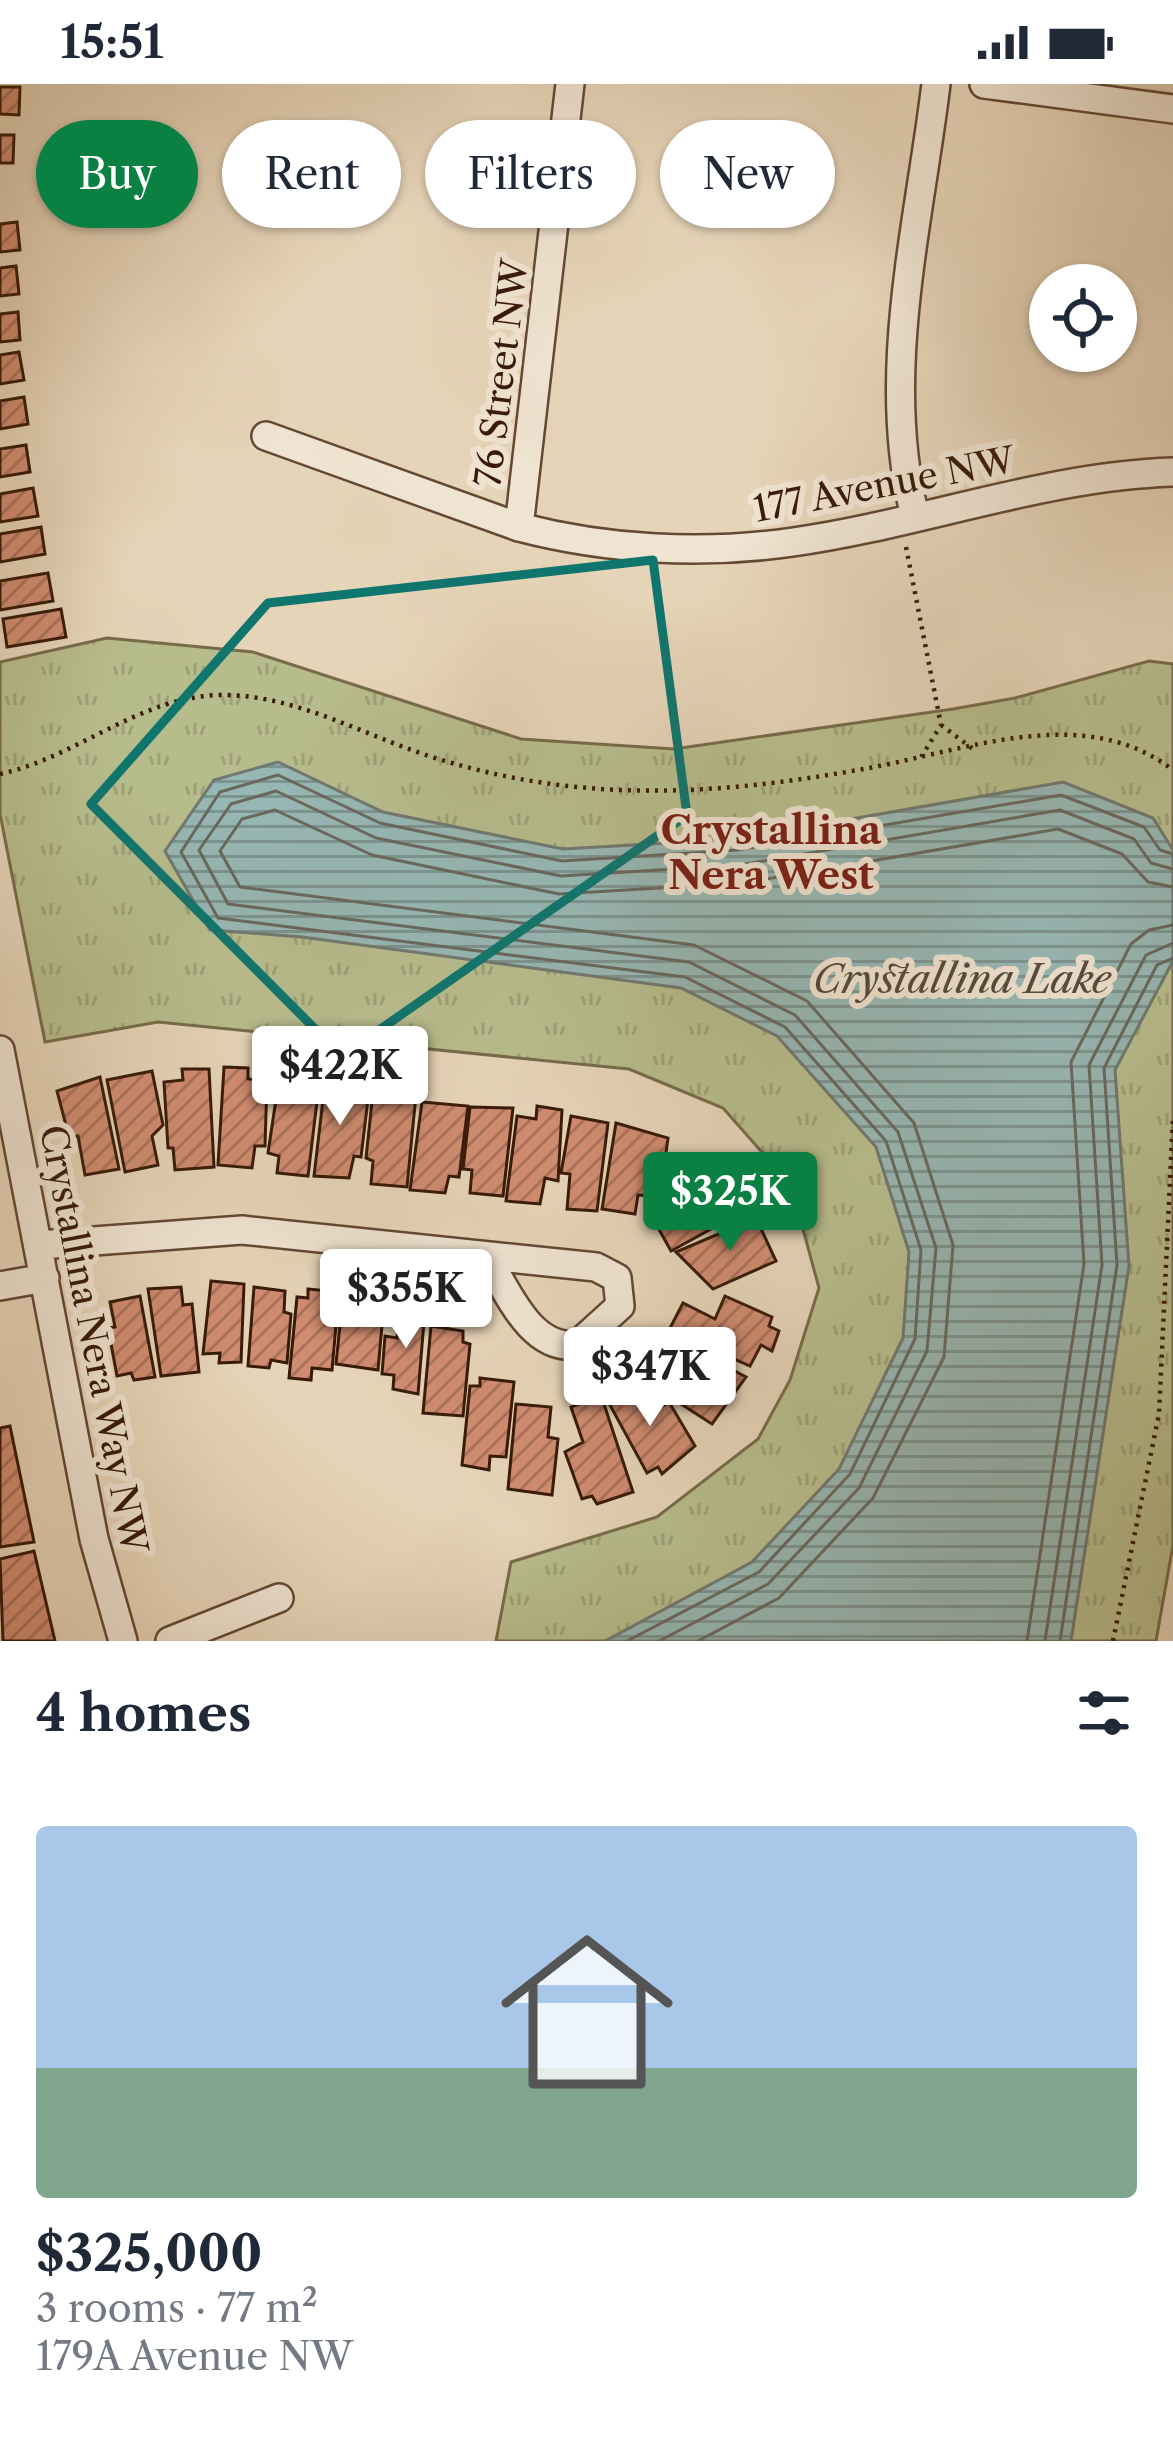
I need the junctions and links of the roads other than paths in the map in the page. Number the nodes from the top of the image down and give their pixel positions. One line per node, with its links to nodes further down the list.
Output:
1 (570, 84): 7 (street, 76 Street NW)
2 (936, 84): 8 (street)
3 (984, 84): 4 (street)
4 (1173, 109)
5 (266, 436): 7 (street, 177 Avenue NW)
6 (1173, 472): 8 (street, 177 Avenue NW)
7 (519, 526): 8 (street, 177 Avenue NW)
8 (910, 528)
9 (0, 1050): 10 (street, Crystallina Nera Way NW)
10 (40, 1245): 11 (street); 12 (street, Crystallina Nera Way NW)
11 (486, 1256): 11 (street)
12 (45, 1278): 13 (street); 15 (street, Crystallina Nera Way NW)
13 (0, 1286)
14 (279, 1598): 16 (street)
15 (123, 1641)
16 (170, 1641)

